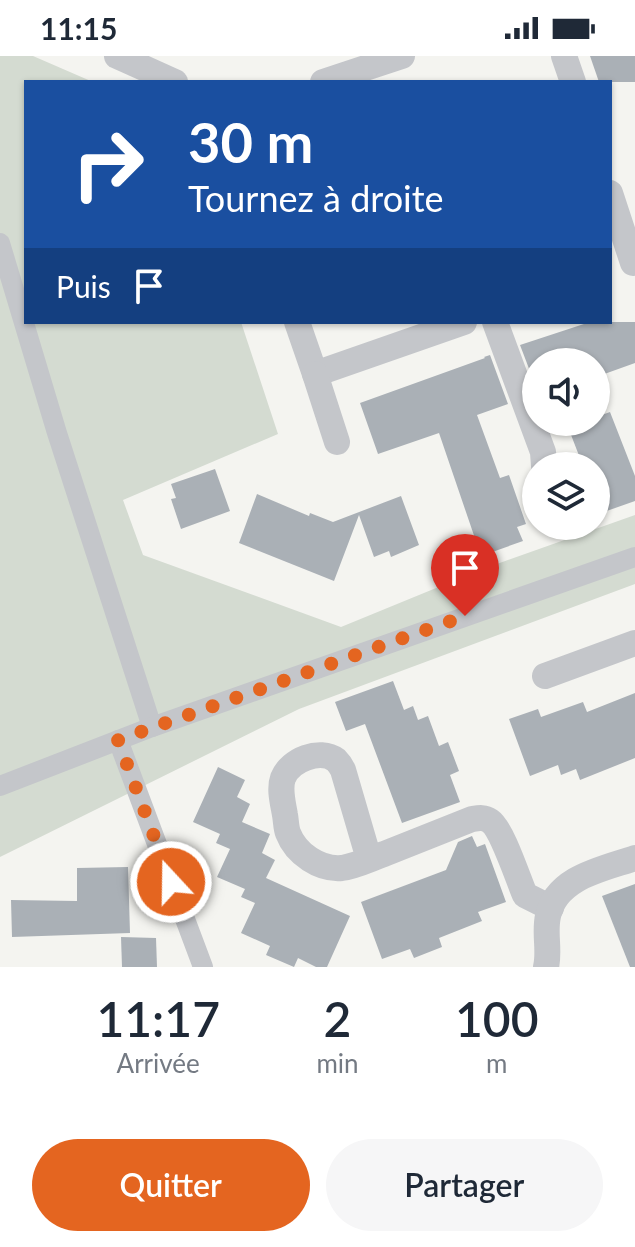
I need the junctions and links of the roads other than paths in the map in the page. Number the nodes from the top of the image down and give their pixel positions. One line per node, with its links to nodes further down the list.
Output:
1 (117, 56): 4 (street)
2 (402, 56): 5 (street)
3 (564, 56): 6 (street)
4 (171, 80)
5 (329, 80)
6 (572, 80)
7 (612, 202): 9 (street)
8 (0, 243): 10 (street)
9 (626, 265)
10 (24, 323)
11 (24, 324): 21 (street)
12 (298, 324): 15 (street)
13 (457, 324): 15 (street)
14 (496, 324): 17 (street)
15 (311, 364): 16 (street)
16 (337, 442)
17 (543, 452)
18 (635, 557): 21 (street)
19 (635, 643): 20 (street)
20 (545, 676)
21 (152, 727): 22 (street)
22 (118, 740): 23 (street); 27 (street)
23 (0, 786)
24 (635, 858): 26 (street)
25 (369, 859): 26 (street)
26 (551, 908): 28 (street)
27 (203, 967)
28 (546, 967)

